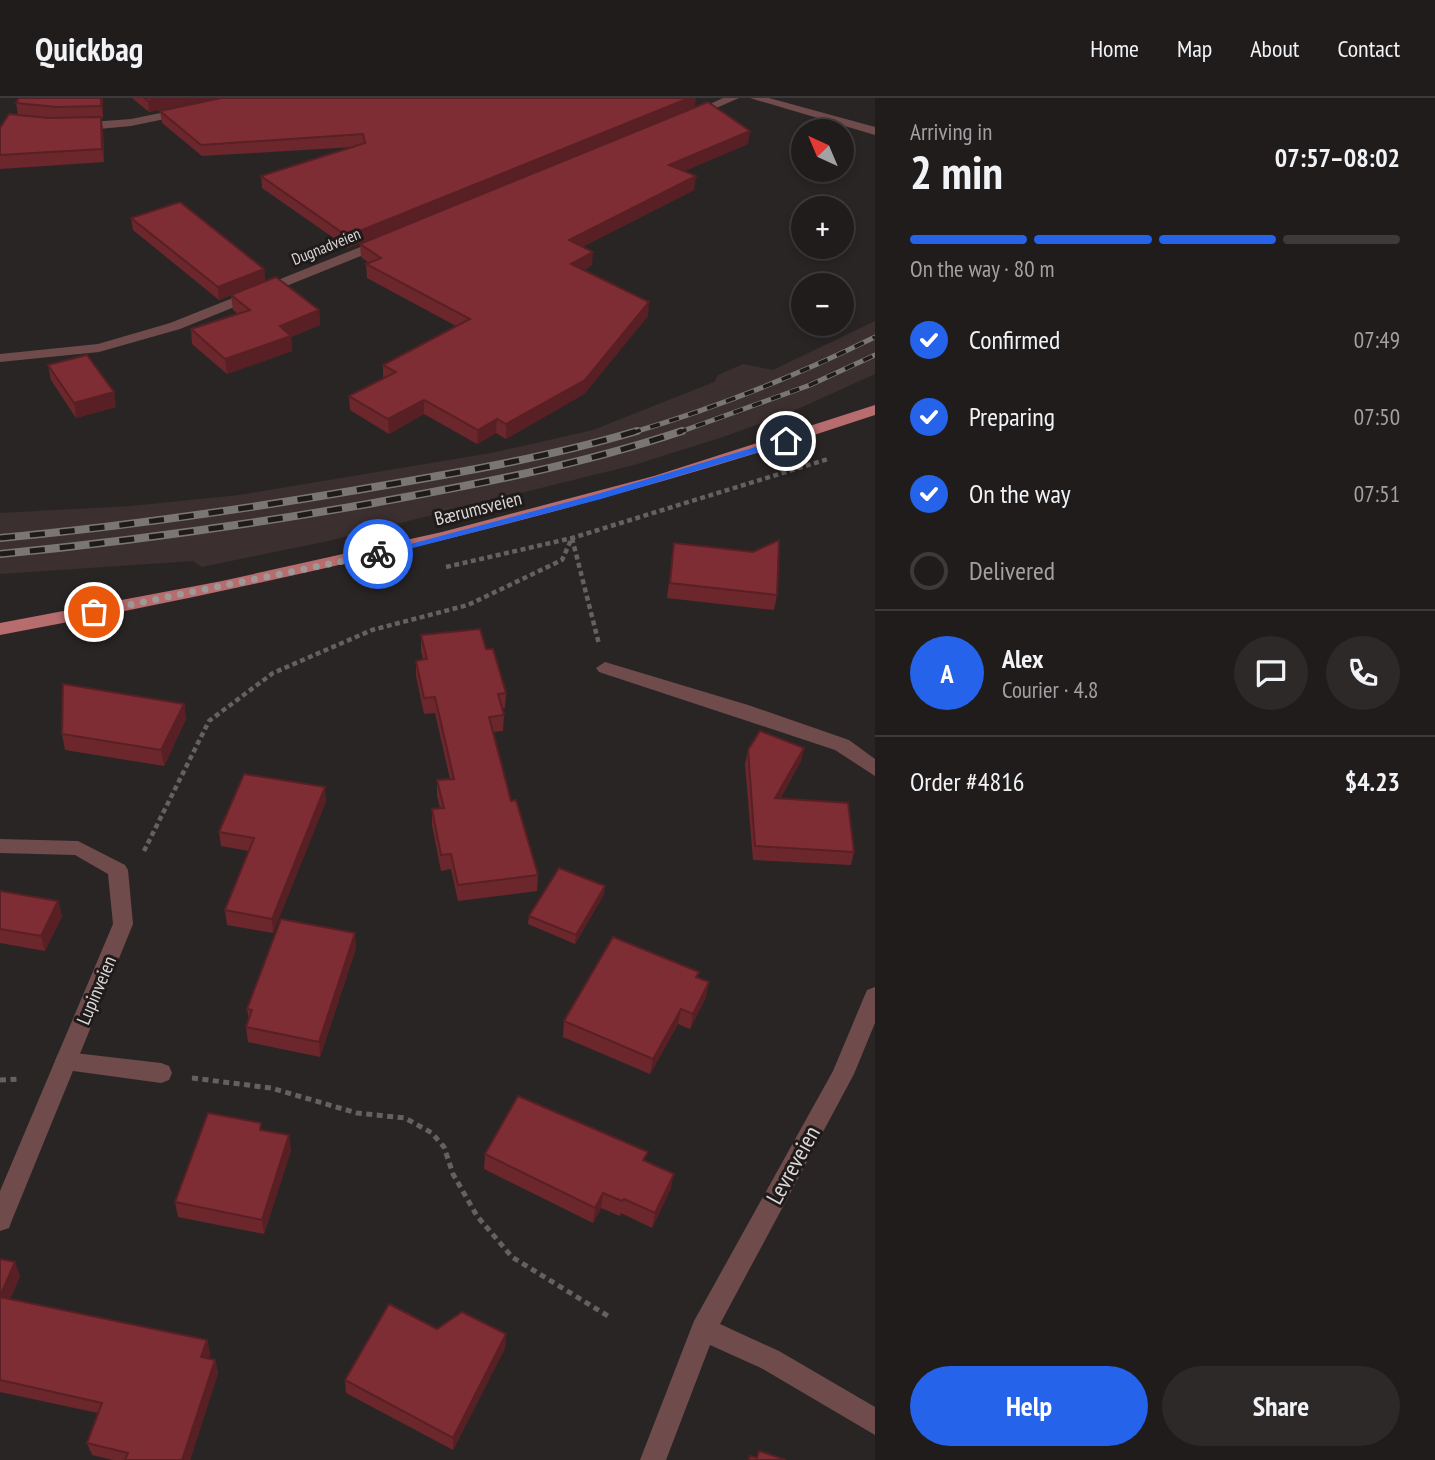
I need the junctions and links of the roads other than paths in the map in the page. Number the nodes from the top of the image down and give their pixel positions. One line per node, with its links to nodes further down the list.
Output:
1 (733, 98): 4 (street)
2 (756, 98): 6 (street)
3 (198, 109): 5 (street)
4 (682, 119)
5 (63, 128)
6 (875, 131)
7 (391, 238): 8 (street, Dugnadveien)
8 (0, 358)
9 (875, 410): 10 (main road, Bærumsveien)
10 (0, 629)
11 (605, 668): 12 (street)
12 (875, 769)
13 (0, 846): 15 (street, Lupinveien)
14 (875, 996): 18 (street, Levreveien)
15 (66, 1061): 16 (street); 17 (street, Lupinveien)
16 (161, 1073)
17 (0, 1220)
18 (703, 1330): 19 (street); 20 (street, Levreveien)
19 (875, 1422)
20 (653, 1460)

